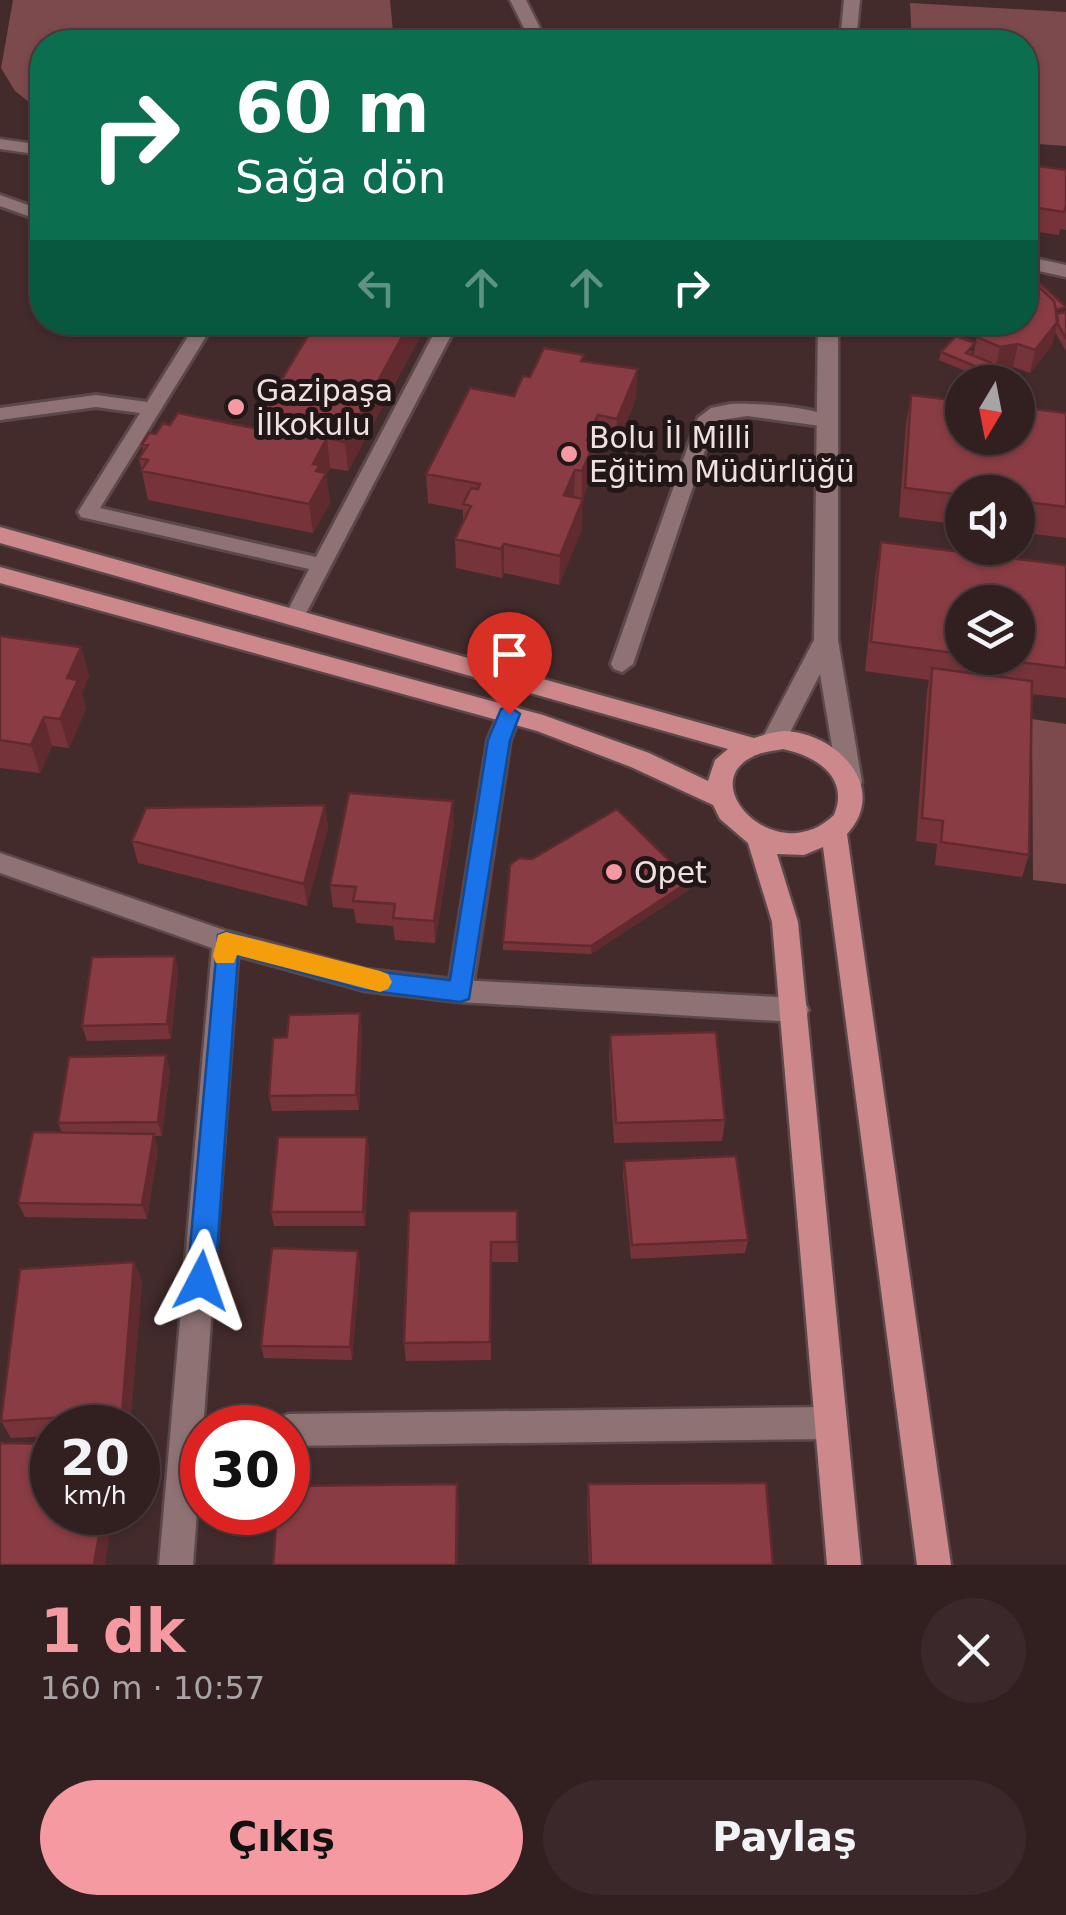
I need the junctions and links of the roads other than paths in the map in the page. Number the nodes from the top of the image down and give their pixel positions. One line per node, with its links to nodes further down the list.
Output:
1 (518, 0): 3 (street)
2 (852, 0): 4 (street)
3 (534, 30)
4 (849, 30)
5 (0, 144): 6 (street)
6 (30, 148)
7 (0, 200): 8 (lane)
8 (30, 211)
9 (1038, 265): 10 (street)
10 (1066, 272)
11 (198, 335): 14 (lane)
12 (442, 335): 18 (lane)
13 (828, 335): 16 (street)
14 (152, 408): 15 (lane); 18 (lane)
15 (0, 414)
16 (828, 422): 21 (street); 22 (lane)
17 (0, 536): 20 (main road)
18 (322, 565): 20 (lane)
19 (0, 575): 23 (main road)
20 (294, 618): 24 (main road)
21 (826, 640): 24 (street); 25 (street)
22 (622, 664)
23 (509, 714): 26 (main road); 31 (lane)
24 (762, 744): 25 (main road); 26 (main road)
25 (850, 782): 27 (main road)
26 (718, 798): 28 (main road)
27 (834, 830): 28 (main road); 39 (main road)
28 (759, 837): 32 (main road)
29 (0, 864): 30 (street)
30 (226, 942): 31 (street); 33 (street)
31 (460, 991): 32 (street)
32 (795, 1010): 34 (main road)
33 (198, 1405)
34 (828, 1423): 35 (street); 38 (main road)
35 (310, 1430)
36 (181, 1535): 37 (street)
37 (176, 1565)
38 (844, 1565)
39 (934, 1565)

